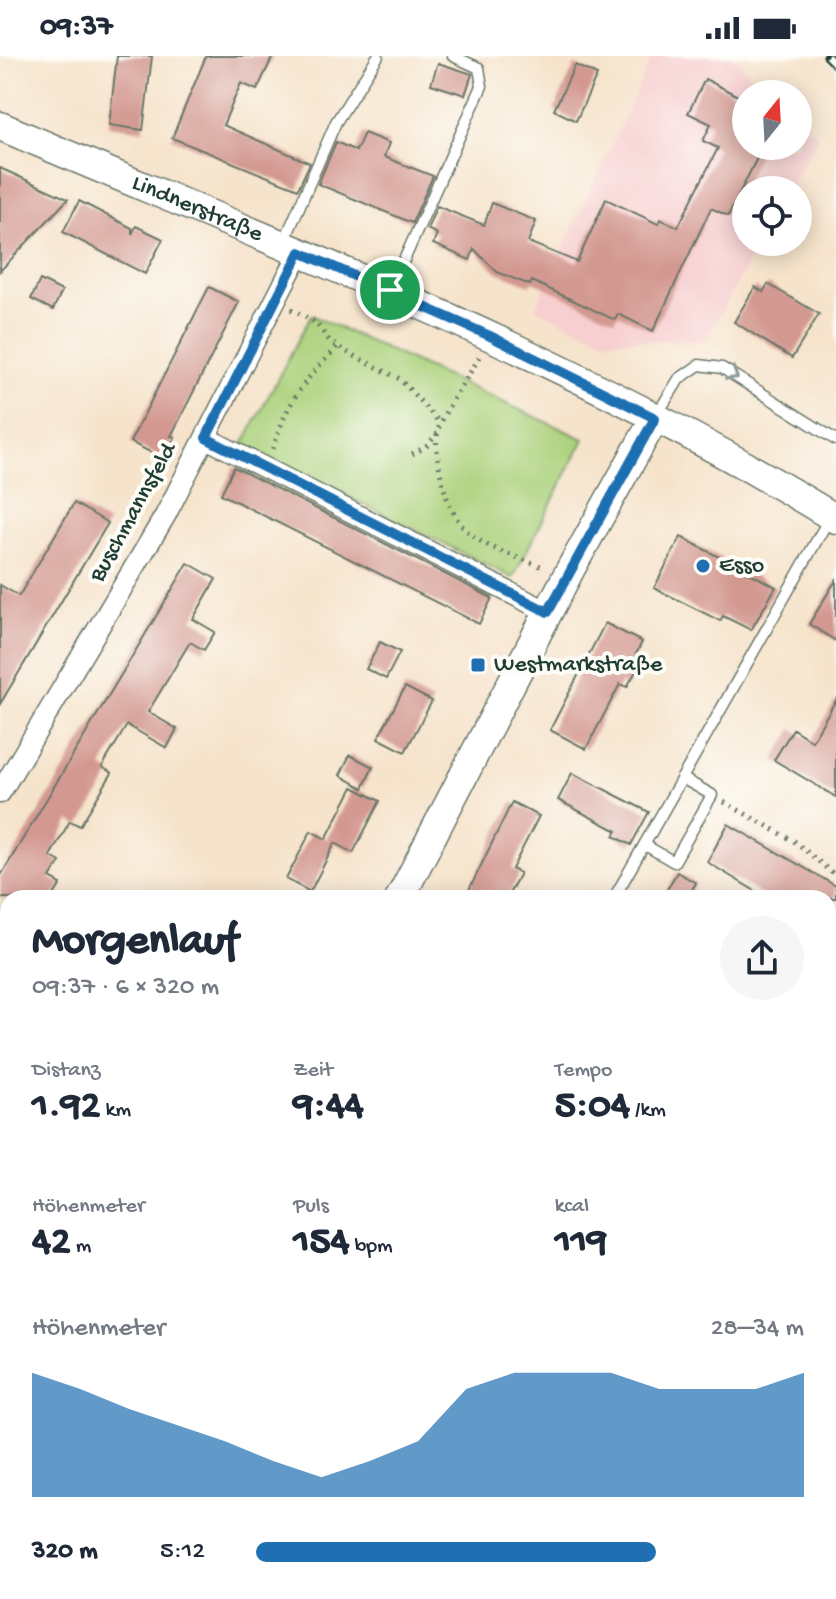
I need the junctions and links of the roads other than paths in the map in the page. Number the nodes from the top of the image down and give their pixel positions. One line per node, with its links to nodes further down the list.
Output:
1 (378, 56): 4 (lane)
2 (453, 56): 5 (lane)
3 (0, 126): 4 (street, Lindnerstraße)
4 (292, 248): 5 (street, Lindnerstraße); 7 (street, Buschmannsfeld)
5 (390, 290): 6 (street, Lindnerstraße)
6 (655, 418): 8 (lane, one-way to 8); 9 (street, Lindnerstraße); 10 (street)
7 (206, 438): 10 (street); 12 (street, Buschmannsfeld)
8 (836, 440)
9 (833, 518): 11 (lane)
10 (548, 612): 14 (street)
11 (682, 778): 13 (lane); 13 (lane)
12 (0, 793)
13 (645, 845): 15 (lane)
14 (404, 890)
15 (619, 890)

